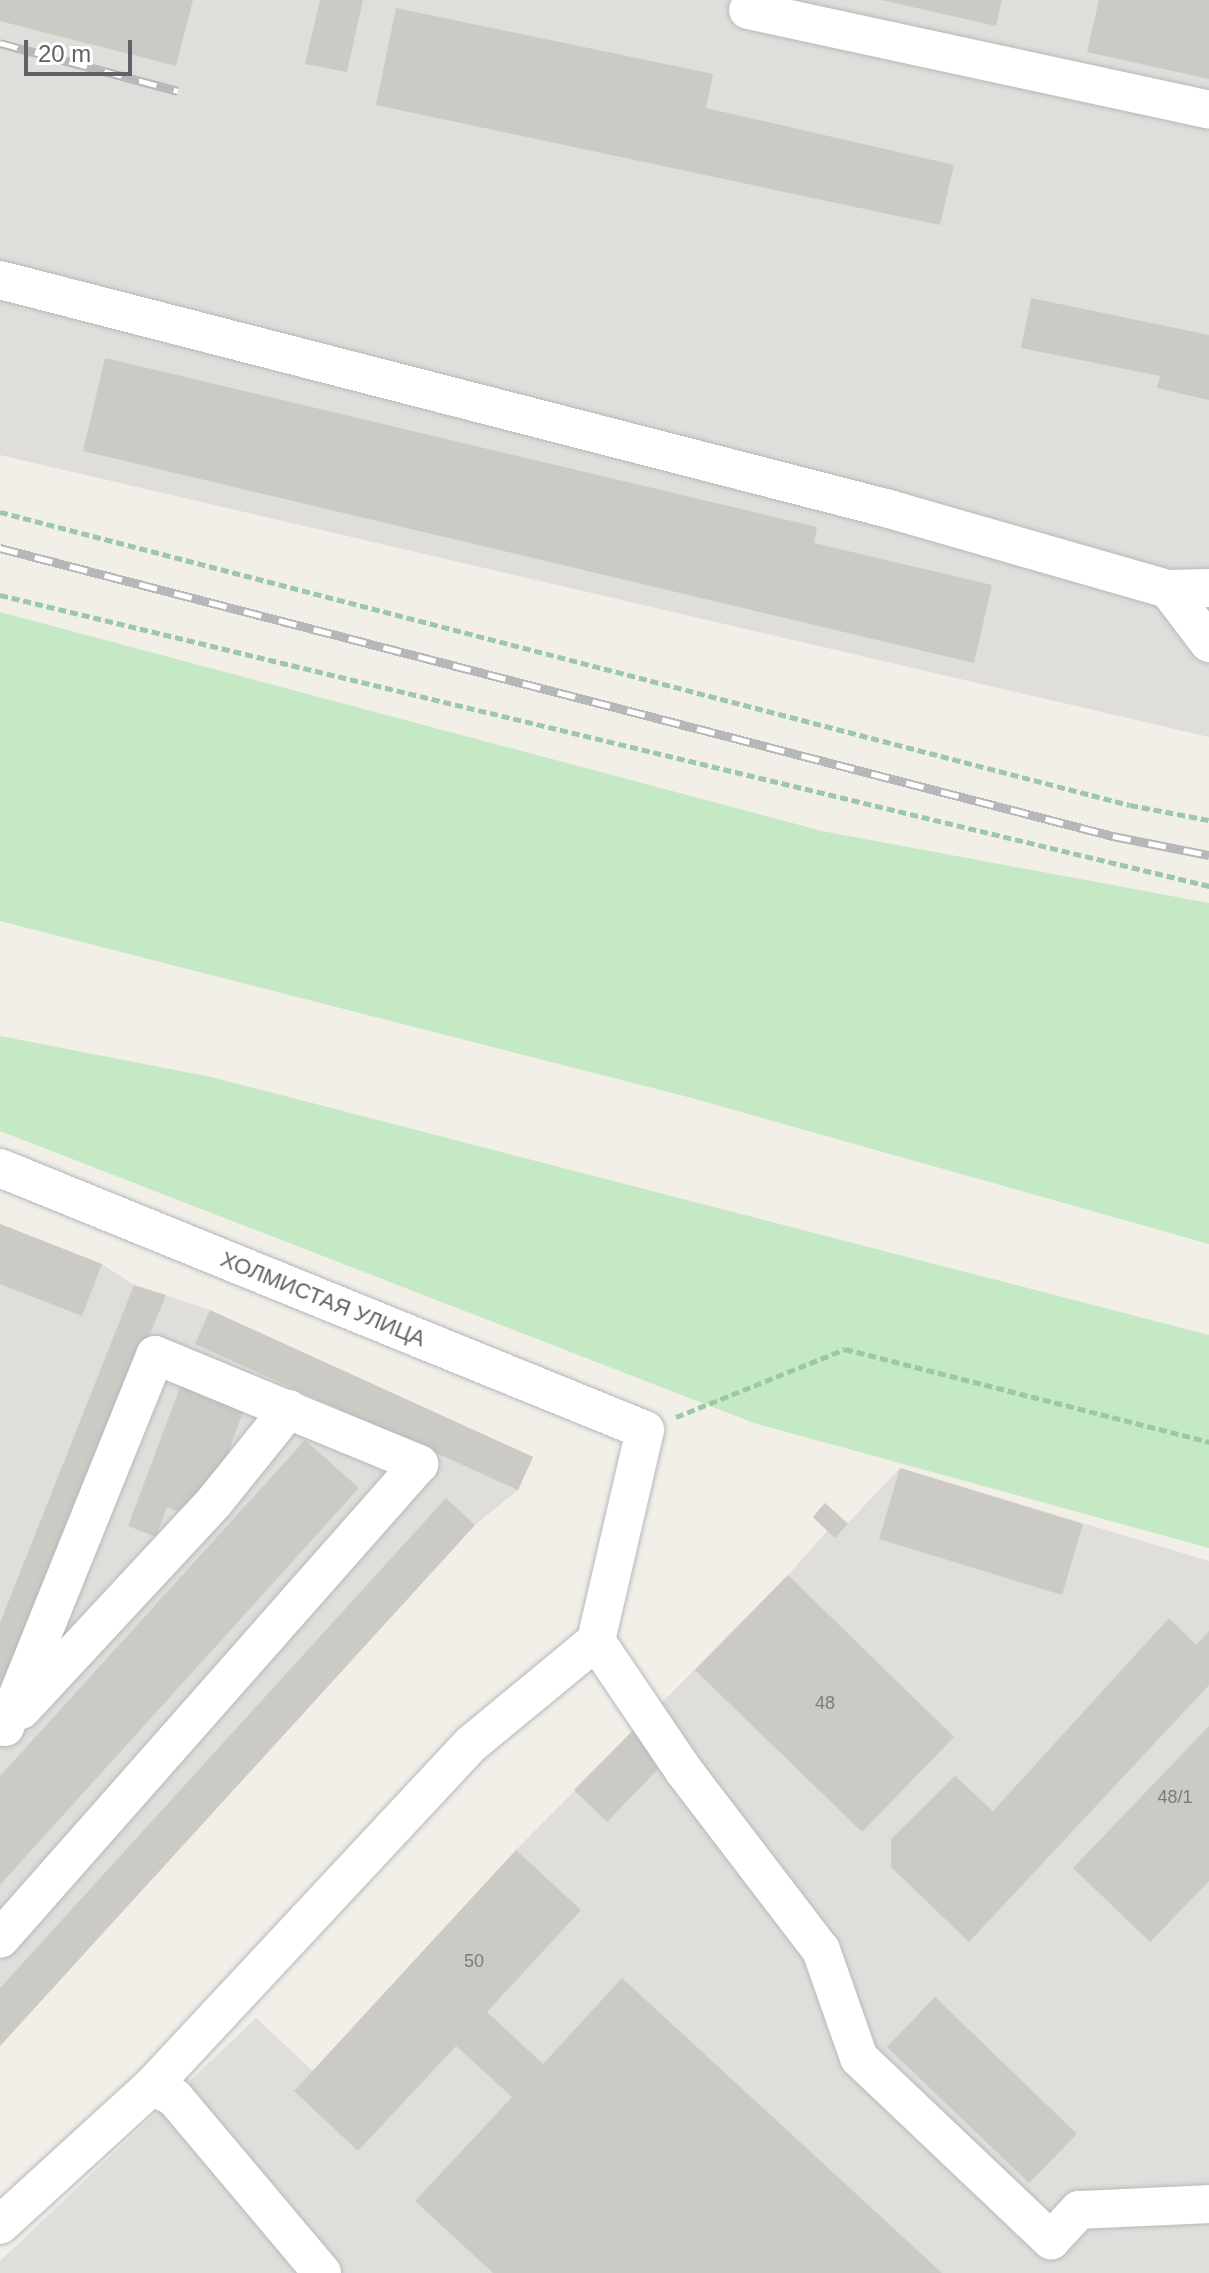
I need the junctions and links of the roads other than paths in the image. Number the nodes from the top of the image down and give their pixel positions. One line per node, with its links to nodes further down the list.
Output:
1 (748, 10): 2 (lane)
2 (1209, 110)
3 (0, 280): 5 (lane)
4 (1209, 588): 5 (lane)
5 (1168, 589): 6 (lane)
6 (1209, 643)
7 (0, 1168): 9 (lane, ХОЛМИСТАЯ УЛИЦА)
8 (289, 1409): 10 (lane); 10 (lane); 11 (lane)
9 (596, 1641): 12 (lane); 13 (lane)
10 (2, 1729)
11 (0, 1939)
12 (152, 2086): 14 (lane); 15 (lane)
13 (1209, 2204)
14 (0, 2225)
15 (322, 2273)

